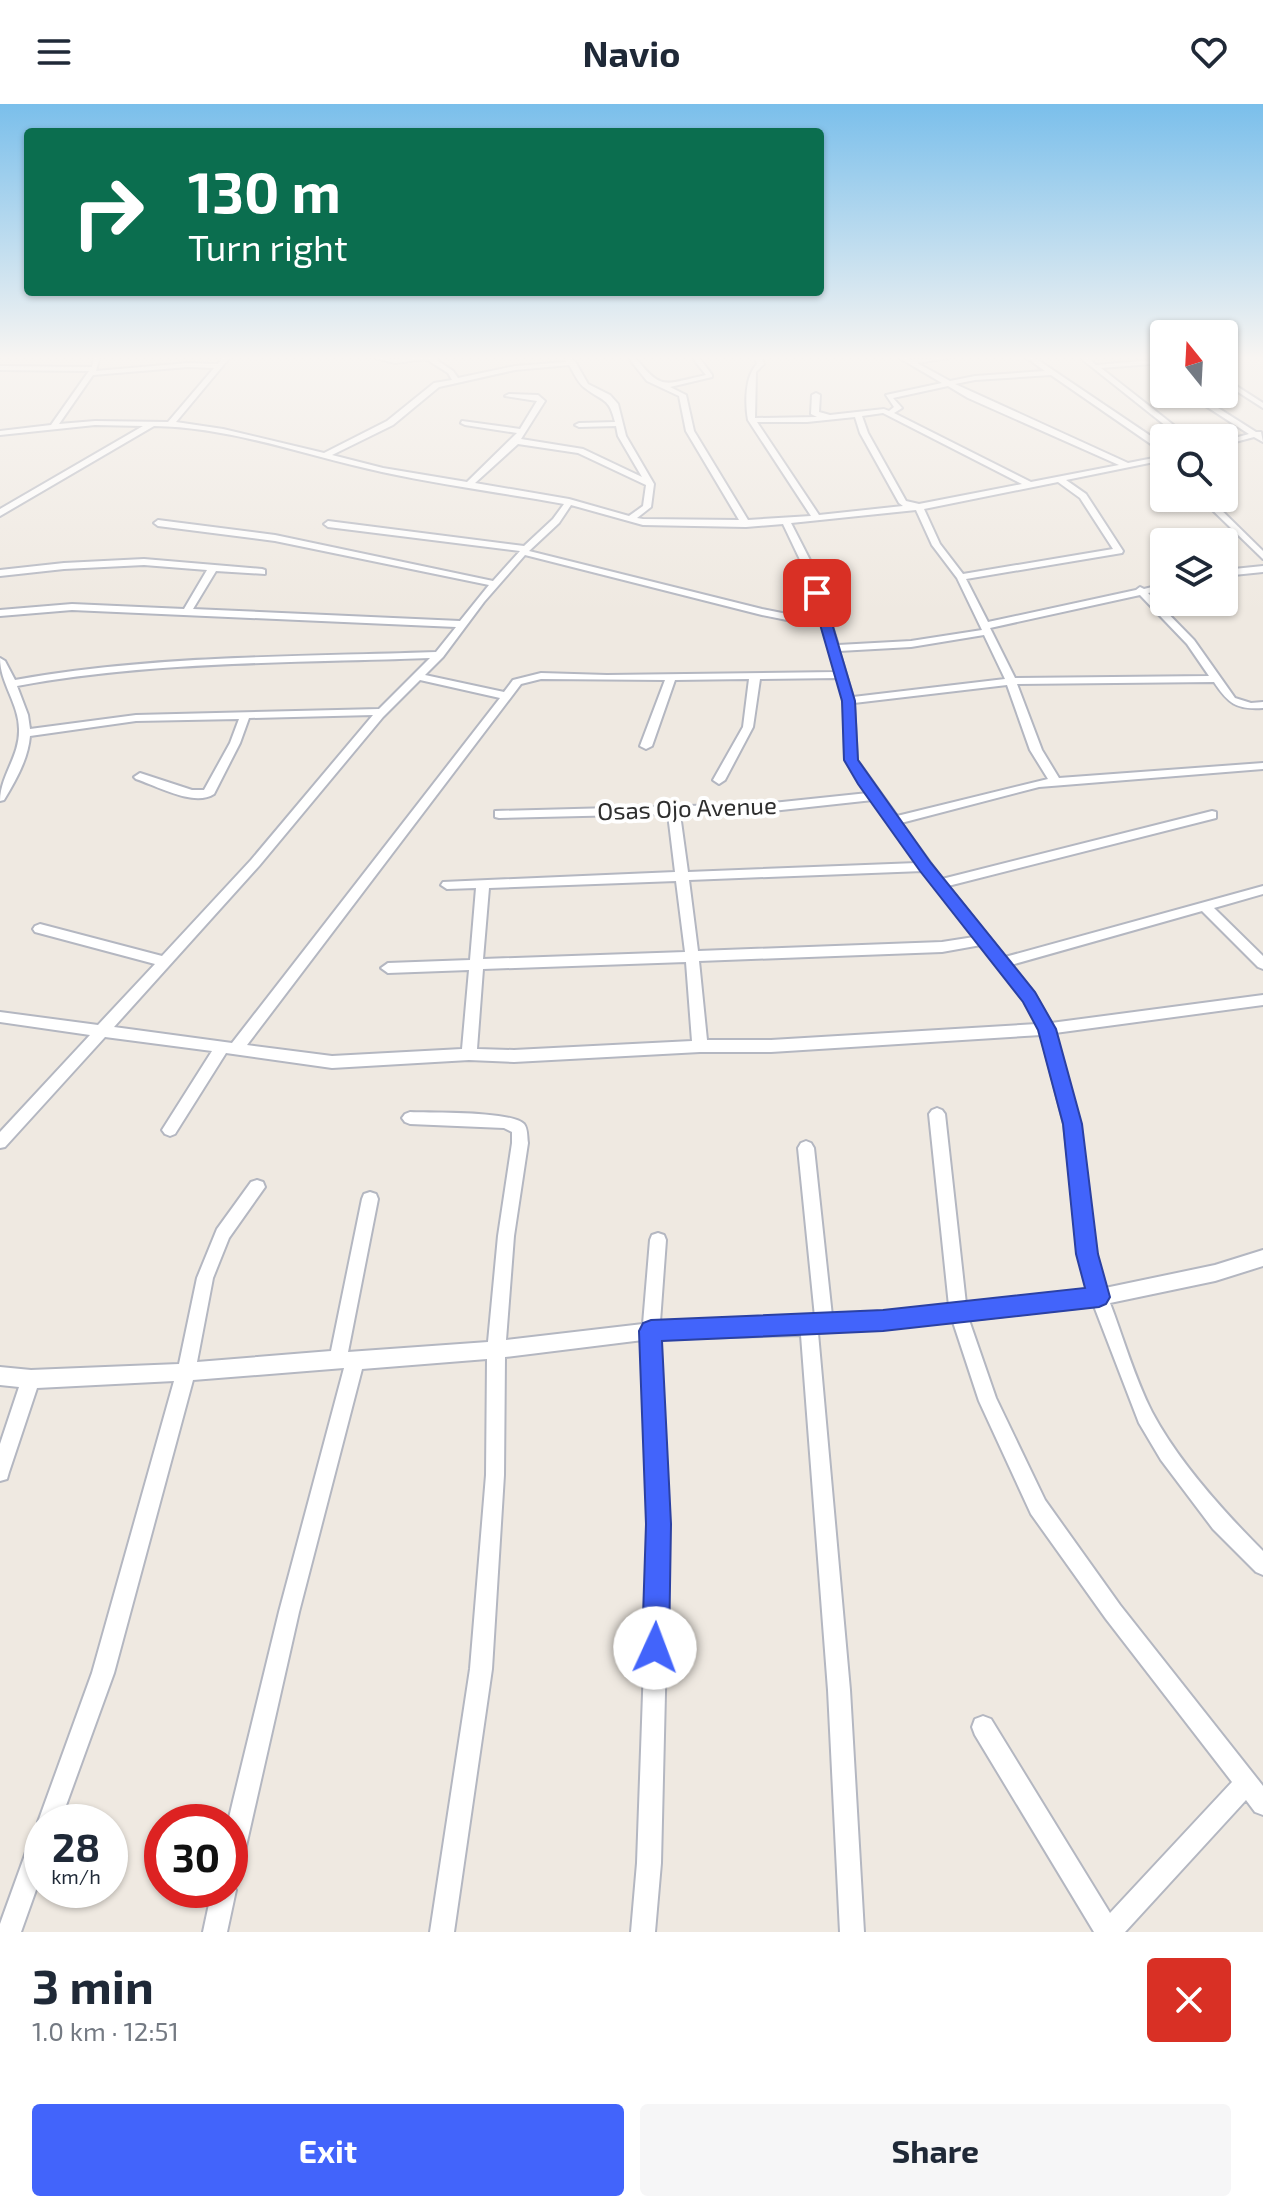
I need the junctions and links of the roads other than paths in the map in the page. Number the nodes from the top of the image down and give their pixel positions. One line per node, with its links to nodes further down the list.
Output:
1 (122, 441): 20 (street)
2 (265, 441): 12 (street)
3 (353, 441): 12 (street)
4 (516, 441): 16 (street)
5 (518, 441): 17 (street)
6 (625, 441): 17 (street)
7 (696, 441): 30 (street)
8 (765, 441): 26 (street)
9 (869, 441): 22 (street)
10 (945, 441): 18 (street)
11 (1074, 441): 14 (street)
12 (324, 456): 16 (street)
13 (1150, 460): 14 (street)
14 (1129, 466): 15 (street)
15 (1061, 480): 18 (street); 38 (street)
16 (470, 484): 21 (street)
17 (650, 484): 25 (street)
18 (1031, 485): 22 (street)
19 (1, 496): 20 (street)
20 (20, 500): 24 (street)
21 (569, 502): 25 (street); 31 (street)
22 (915, 507): 26 (street); 38 (street)
23 (1218, 512): 32 (street)
24 (0, 513)
25 (630, 519): 30 (street)
26 (817, 519): 27 (street)
27 (786, 521): 30 (street); 44 (street)
28 (158, 523): 39 (street)
29 (328, 524): 31 (street)
30 (746, 524)
31 (525, 550): 39 (street); 44 (street)
32 (1263, 556)
33 (212, 569): 35 (street); 37 (street); 43 (street)
34 (1263, 569): 36 (street)
35 (262, 572)
36 (1238, 572)
37 (0, 573)
38 (961, 577): 46 (street)
39 (495, 584): 45 (street)
40 (1150, 589): 41 (street)
41 (1140, 590): 46 (street); 54 (street)
42 (0, 613): 43 (street)
43 (186, 613): 45 (street)
44 (825, 620): 47 (street)
45 (464, 624): 48 (street)
46 (986, 629): 47 (street); 55 (street)
47 (834, 648): 51 (street)
48 (439, 655): 52 (street); 56 (street)
49 (2, 669): 56 (street)
50 (755, 675): 51 (street); 53 (street); 66 (street)
51 (842, 675): 58 (street)
52 (418, 676): 57 (street); 60 (street)
53 (671, 677): 57 (street); 63 (street)
54 (1217, 679): 55 (street); 59 (street)
55 (1011, 681): 58 (street); 67 (street)
56 (12, 684): 62 (street)
57 (506, 696): 94 (street)
58 (849, 701): 68 (street)
59 (1263, 705)
60 (382, 712): 61 (street); 84 (street)
61 (245, 716): 62 (street); 65 (street)
62 (26, 733): 69 (street)
63 (646, 746)
64 (1263, 766): 67 (street)
65 (140, 777)
66 (719, 780)
67 (1056, 782): 73 (street)
68 (875, 796): 70 (street, Osas Ojo Avenue); 73 (street)
69 (0, 797)
70 (674, 811): 71 (street, Osas Ojo Avenue); 75 (street)
71 (499, 814)
72 (1212, 815): 77 (street)
73 (893, 821): 74 (street)
74 (926, 867): 75 (street); 77 (street)
75 (684, 877): 76 (street); 83 (street)
76 (483, 884): 78 (street); 87 (street)
77 (940, 884): 82 (street)
78 (447, 885)
79 (1263, 890): 80 (street)
80 (1204, 906): 85 (street); 86 (street)
81 (40, 929): 84 (street)
82 (984, 940): 83 (street); 85 (street)
83 (692, 957): 87 (street); 93 (street)
84 (166, 962): 92 (street)
85 (1003, 962): 91 (street)
86 (1263, 964)
87 (477, 966): 88 (street); 95 (street)
88 (388, 968)
89 (1263, 1000): 91 (street)
90 (0, 1017): 92 (street)
91 (1047, 1029): 93 (street); 105 (street)
92 (103, 1030): 94 (street); 99 (street)
93 (700, 1046): 95 (street)
94 (228, 1049): 95 (street); 98 (street)
95 (469, 1054)
96 (937, 1114): 106 (street)
97 (410, 1118): 109 (street)
98 (170, 1130)
99 (0, 1142)
100 (806, 1148): 107 (street)
101 (257, 1187): 111 (street)
102 (370, 1199): 110 (street)
103 (658, 1240): 108 (street)
104 (1263, 1258): 105 (street)
105 (1099, 1297): 106 (street); 115 (street)
106 (958, 1312): 107 (street); 117 (street)
107 (816, 1325): 108 (street); 127 (street)
108 (651, 1331): 109 (street); 126 (street)
109 (496, 1350): 110 (street); 125 (street)
110 (346, 1360): 111 (street); 119 (street)
111 (186, 1372): 113 (street); 118 (street)
112 (0, 1376): 113 (street)
113 (31, 1379): 114 (street)
114 (0, 1472)
115 (1263, 1565)
116 (983, 1727): 128 (street)
117 (1246, 1783): 120 (street); 128 (street)
118 (56, 1804)
119 (243, 1804)
120 (1263, 1804)
121 (24, 1891): 123 (street)
122 (220, 1908): 124 (street)
123 (9, 1932)
124 (215, 1932)
125 (442, 1932)
126 (643, 1932)
127 (852, 1932)
128 (1109, 1932)

